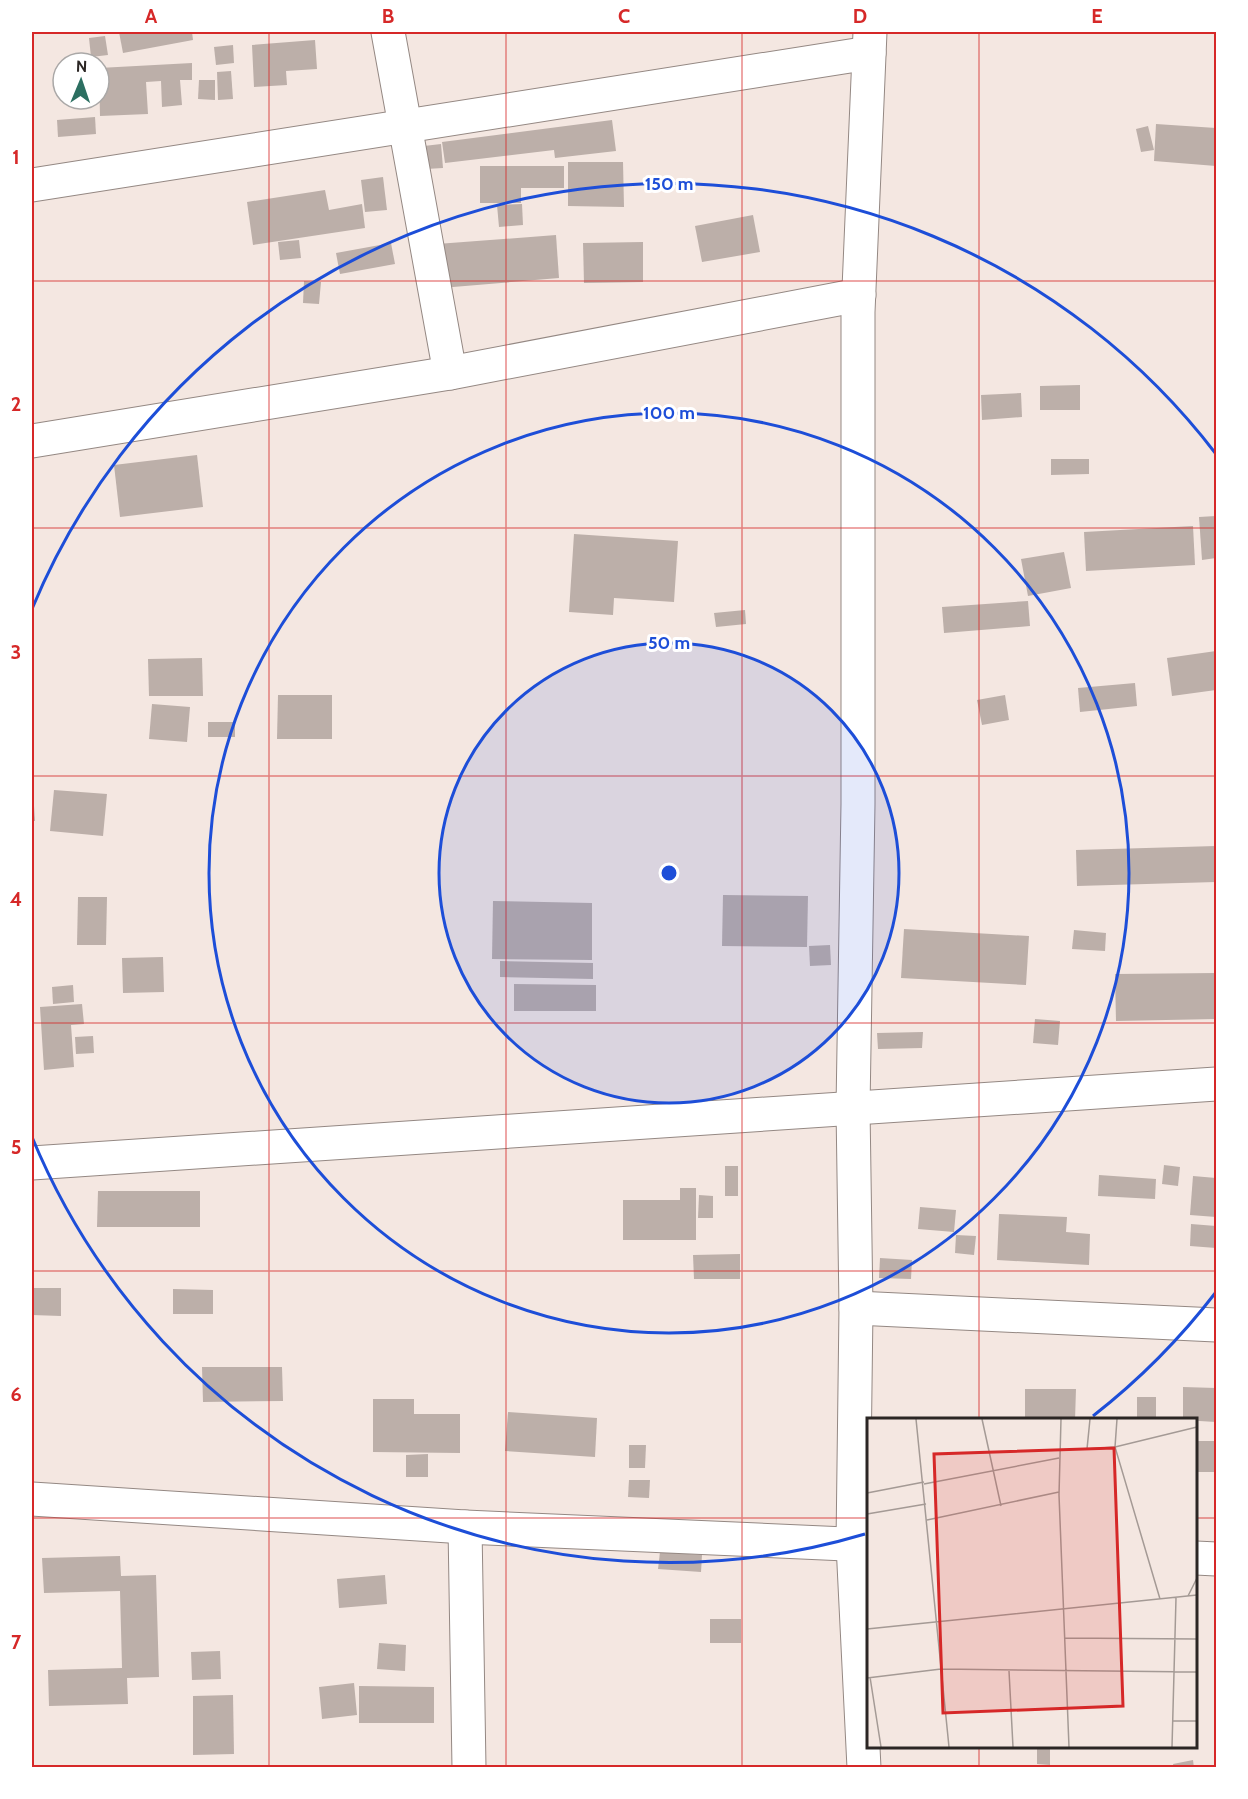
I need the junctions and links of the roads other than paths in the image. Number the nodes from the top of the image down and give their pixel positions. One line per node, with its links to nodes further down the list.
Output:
1 (388, 32): 3 (street)
2 (869, 42): 3 (street); 5 (street)
3 (405, 126): 4 (street); 6 (street)
4 (32, 185)
5 (859, 295): 6 (street); 9 (street)
6 (450, 373): 7 (street)
7 (32, 441)
8 (1216, 1084): 9 (street)
9 (853, 1108): 10 (street); 11 (street)
10 (32, 1163)
11 (856, 1308): 12 (street); 15 (street)
12 (1216, 1326)
13 (32, 1499): 14 (street)
14 (465, 1527): 15 (street); 18 (street)
15 (861, 1545): 19 (street)
16 (1197, 1558): 17 (street)
17 (1216, 1559)
18 (468, 1767)
19 (864, 1767)

